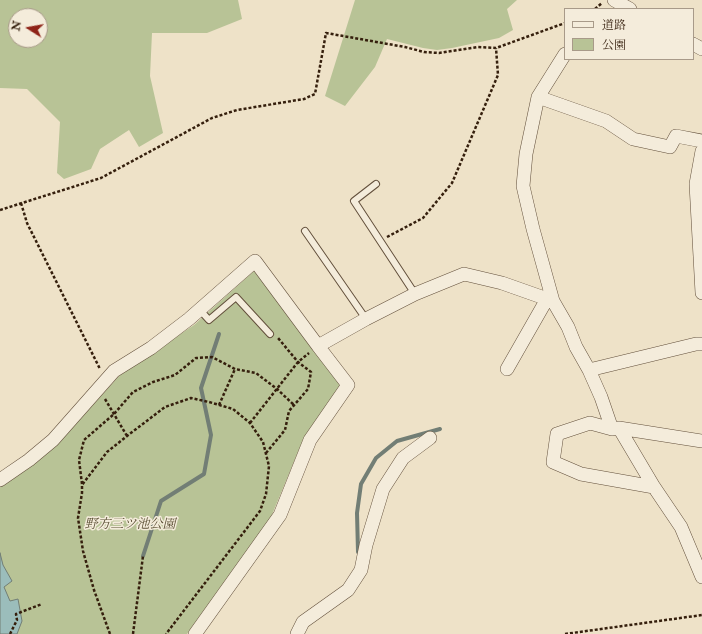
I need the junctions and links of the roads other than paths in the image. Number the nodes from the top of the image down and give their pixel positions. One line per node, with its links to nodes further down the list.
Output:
1 (614, 0): 2 (street)
2 (628, 8)
3 (564, 56): 4 (street)
4 (538, 97): 5 (street); 11 (street)
5 (702, 141)
6 (702, 151): 9 (street)
7 (376, 184): 10 (lane)
8 (305, 231): 13 (lane)
9 (702, 293)
10 (415, 294): 11 (street); 13 (street)
11 (550, 300): 17 (street); 18 (street)
12 (200, 309): 14 (lane); 16 (street); 23 (street)
13 (366, 319): 16 (street)
14 (270, 334)
15 (702, 344): 18 (street)
16 (318, 346): 26 (street)
17 (507, 369)
18 (589, 370): 19 (street)
19 (615, 428): 22 (street); 24 (street); 24 (street)
20 (702, 430): 22 (street)
21 (430, 438): 27 (street)
22 (696, 440)
23 (0, 480)
24 (654, 487): 25 (street)
25 (702, 577)
26 (195, 634)
27 (297, 634)

